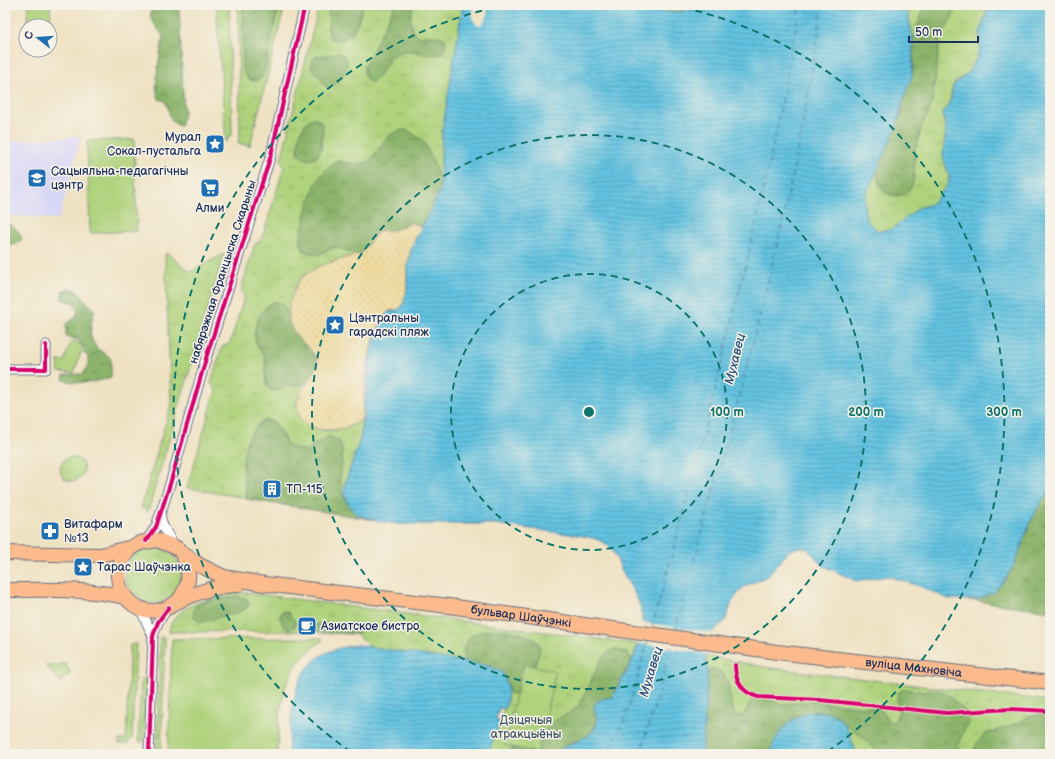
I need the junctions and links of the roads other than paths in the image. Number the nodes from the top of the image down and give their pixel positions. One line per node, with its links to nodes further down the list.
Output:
1 (306, 5): 4 (street, набярэжная Францыска Скарыны)
2 (46, 345): 3 (street)
3 (5, 369)
4 (160, 515): 5 (street, набярэжная Францыска Скарыны); 7 (street)
5 (146, 541): 6 (main road, бульвар Шаўчэнкі); 7 (main road, бульвар Шаўчэнкі)
6 (132, 547): 8 (main road, бульвар Шаўчэнкі); 11 (main road)
7 (178, 550): 9 (main road, бульвар Шаўчэнкі); 12 (main road)
8 (5, 553)
9 (264, 584): 12 (main road, бульвар Шаўчэнкі); 15 (main road, бульвар Шаўчэнкі)
10 (5, 590): 11 (main road)
11 (125, 597): 13 (main road)
12 (174, 604): 13 (main road, бульвар Шаўчэнкі); 14 (street)
13 (140, 608): 14 (street)
14 (153, 636): 17 (street)
15 (777, 652): 16 (main road, вуліца Махновіча)
16 (1050, 683)
17 (149, 754)

